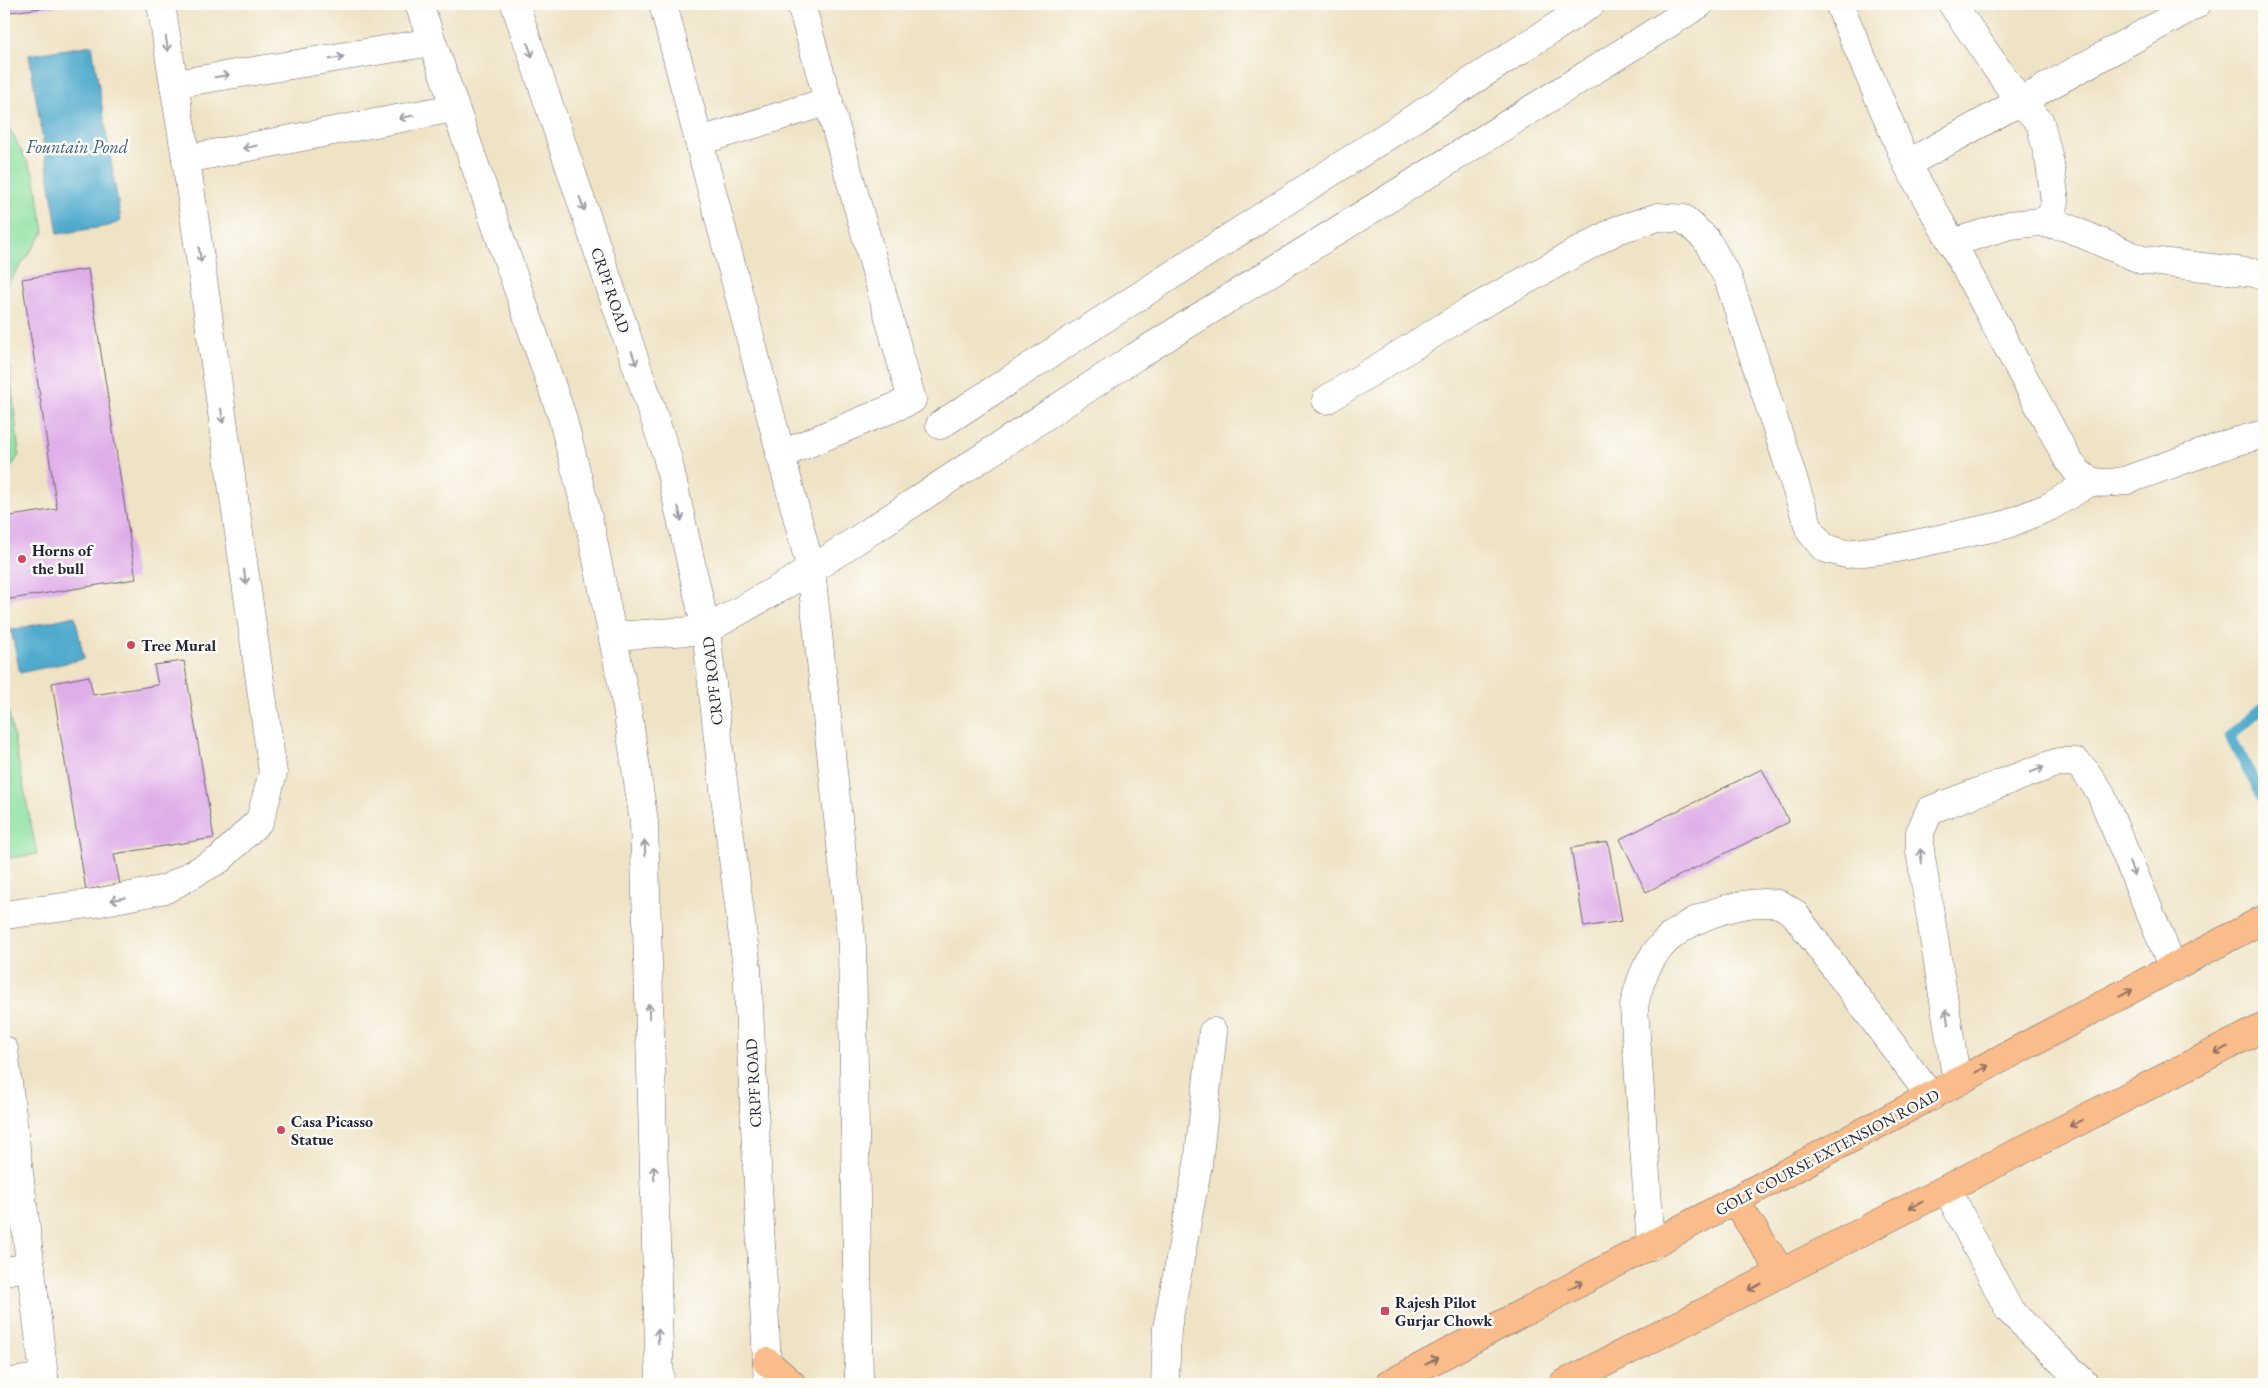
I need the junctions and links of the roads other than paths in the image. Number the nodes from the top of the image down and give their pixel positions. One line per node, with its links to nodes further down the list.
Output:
1 (161, 4): 12 (street, one-way to 12)
2 (419, 4): 11 (street)
3 (515, 4): 28 (street, CRPF ROAD, one-way to 28)
4 (663, 4): 16 (street)
5 (801, 4): 13 (street)
6 (1591, 4): 23 (street)
7 (1700, 4): 27 (street)
8 (1839, 4): 18 (street)
9 (1952, 4): 14 (street)
10 (2197, 4): 14 (street)
11 (432, 42): 12 (street, one-way to 11); 15 (street)
12 (174, 84): 17 (street)
13 (829, 101): 16 (street); 25 (street)
14 (2020, 102): 18 (street); 19 (street)
15 (454, 108): 17 (street, one-way to 17); 29 (street)
16 (700, 141): 25 (street)
17 (186, 159): 30 (street, one-way to 30)
18 (1907, 164): 20 (street)
19 (2049, 224): 20 (street); 21 (street)
20 (1952, 243): 26 (street)
21 (2264, 274)
22 (1326, 400): 26 (street)
23 (940, 425)
24 (2264, 434): 26 (street)
25 (780, 454): 27 (street)
26 (2090, 482)
27 (811, 570): 28 (street); 49 (street)
28 (706, 630): 29 (street); 44 (street, CRPF ROAD)
29 (612, 636): 47 (street, one-way to 29)
30 (4, 914)
31 (2264, 920): 32 (main road, GOLF COURSE EXTENSION ROAD)
32 (2173, 968): 36 (main road, GOLF COURSE EXTENSION ROAD, one-way to 32); 36 (street, one-way to 32)
33 (2264, 1028): 38 (main road, one-way to 38)
34 (1213, 1032): 50 (street)
35 (4, 1050): 41 (street)
36 (1957, 1082): 37 (main road, GOLF COURSE EXTENSION ROAD)
37 (1931, 1097): 39 (main road, GOLF COURSE EXTENSION ROAD); 40 (street)
38 (1947, 1190): 43 (main road, one-way to 43); 53 (street)
39 (1735, 1201): 40 (main road, GOLF COURSE EXTENSION ROAD); 43 (main road)
40 (1651, 1246): 51 (main road, GOLF COURSE EXTENSION ROAD, one-way to 40)
41 (31, 1267): 42 (street); 45 (street)
42 (4, 1271)
43 (1782, 1273): 52 (main road, one-way to 52)
44 (768, 1373): 48 (main road)
45 (45, 1380): 46 (street)
46 (4, 1383)
47 (660, 1384)
48 (792, 1384)
49 (859, 1384)
50 (1165, 1384)
51 (1389, 1384)
52 (1563, 1384)
53 (2085, 1384)

